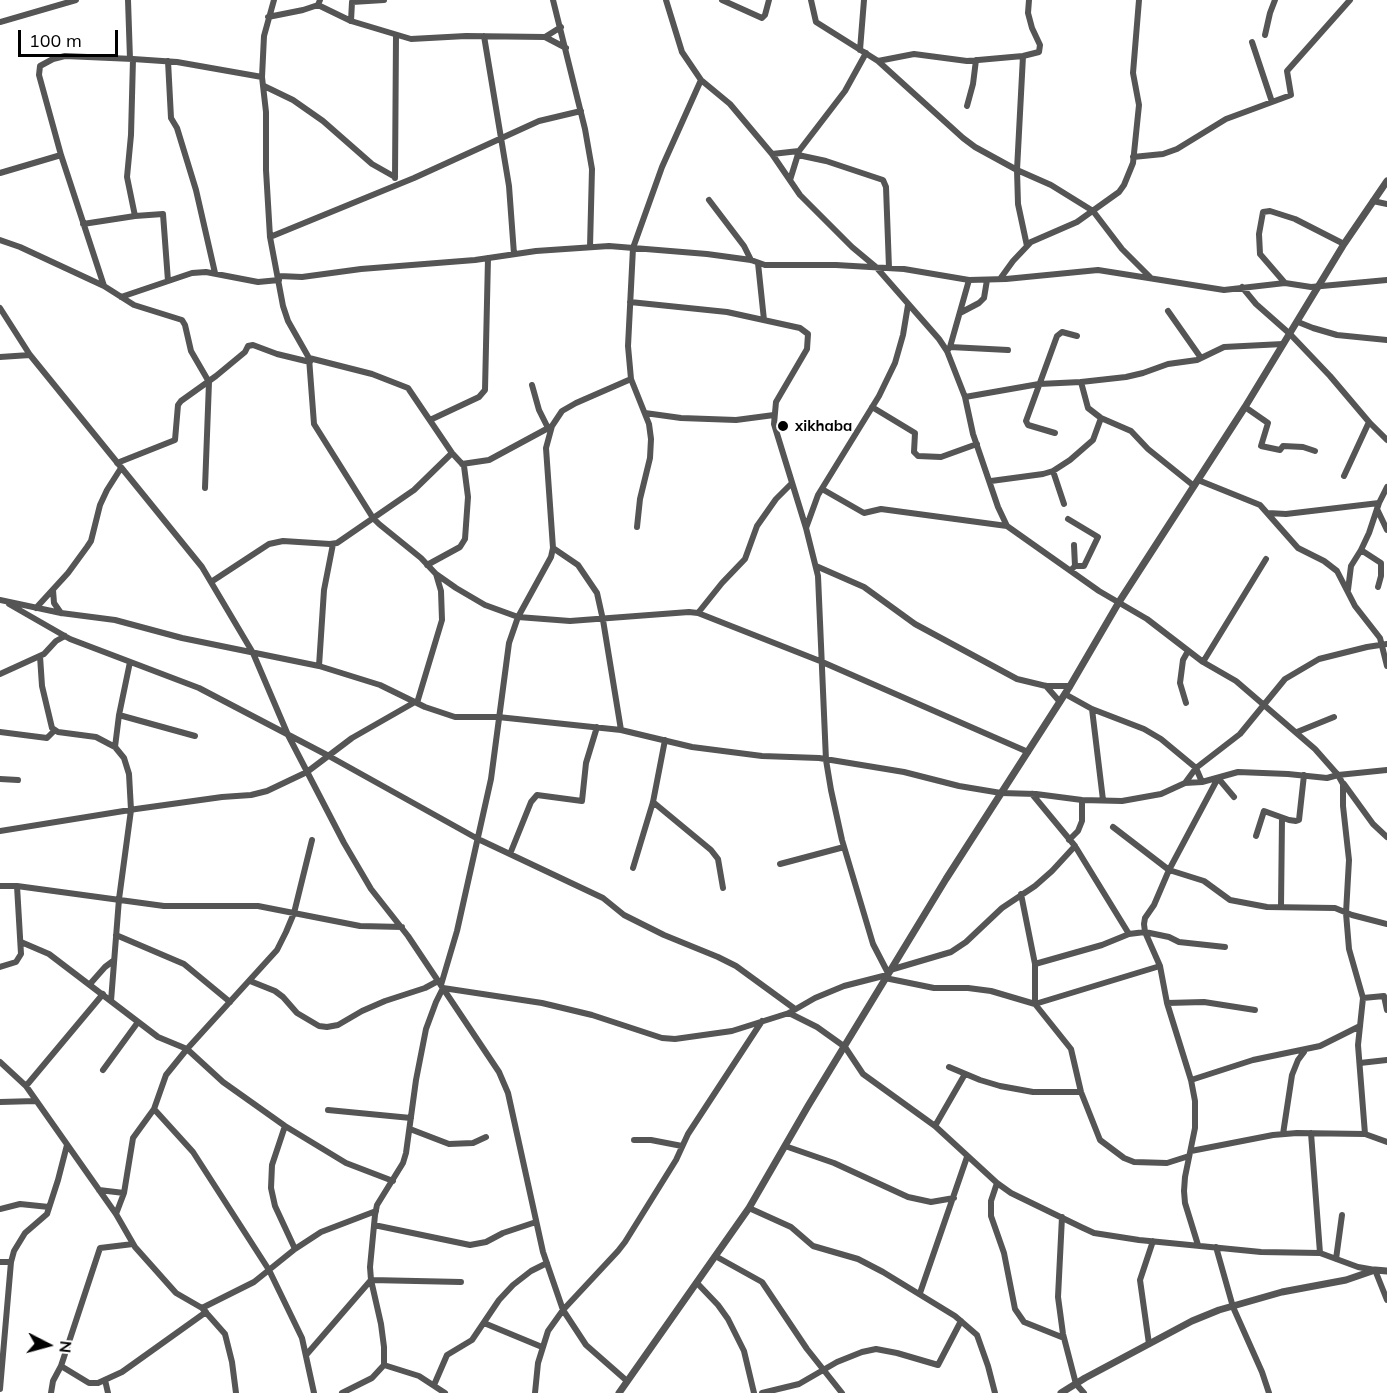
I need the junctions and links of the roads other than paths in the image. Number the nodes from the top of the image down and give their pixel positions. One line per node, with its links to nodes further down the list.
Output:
1 (76, 0): 19 (street)
2 (128, 0): 29 (street)
3 (274, 0): 16 (street); 17 (street)
4 (384, 0): 18 (street)
5 (553, 0): 20 (street)
6 (666, 0): 34 (street)
7 (722, 0): 8 (street)
8 (769, 0)
9 (811, 0): 27 (street)
10 (864, 0): 27 (street)
11 (1029, 0): 28 (street)
12 (1139, 0): 43 (street)
13 (1275, 0): 22 (street)
14 (1350, 0): 36 (street)
15 (319, 2): 16 (street); 18 (street)
16 (283, 13): 17 (street)
17 (268, 17): 33 (street)
18 (351, 21): 21 (street)
19 (0, 22)
20 (561, 27): 24 (street); 26 (street)
21 (396, 35): 23 (street); 46 (street)
22 (1265, 35)
23 (484, 36): 24 (street); 39 (street)
24 (545, 37): 26 (street)
25 (1252, 42): 36 (street)
26 (566, 48): 38 (street)
27 (863, 51): 32 (street); 40 (street)
28 (1023, 56): 30 (street); 44 (street)
29 (132, 59): 31 (street); 42 (street); 54 (street)
30 (976, 60): 32 (street); 37 (street)
31 (168, 61): 33 (street); 68 (street)
32 (878, 61): 44 (street)
33 (262, 77): 35 (street)
34 (701, 80): 41 (street); 61 (street)
35 (264, 86): 46 (street); 56 (street)
36 (1272, 102): 43 (street)
37 (967, 106)
38 (581, 111): 39 (street); 60 (street)
39 (501, 140): 49 (street); 62 (street)
40 (798, 153): 41 (street); 47 (street); 67 (street)
41 (772, 154): 47 (street)
42 (61, 155): 45 (street); 55 (street)
43 (1133, 157): 53 (street)
44 (1017, 170): 53 (street); 59 (street)
45 (0, 173)
46 (395, 177): 49 (street)
47 (790, 180): 66 (street)
48 (1387, 181): 51 (street)
49 (396, 186): 56 (street)
50 (709, 200): 64 (street)
51 (1373, 201): 52 (street); 58 (street)
52 (1387, 204)
53 (1093, 211): 59 (street); 70 (street)
54 (135, 216): 55 (street); 75 (street)
55 (83, 224): 78 (street)
56 (270, 237): 69 (street)
57 (0, 240): 78 (street)
58 (1344, 244): 76 (street); 77 (street)
59 (1027, 246): 71 (street)
60 (590, 247): 61 (street); 62 (street)
61 (633, 248): 64 (street); 81 (street)
62 (514, 254): 63 (street)
63 (488, 258): 69 (street); 109 (street)
64 (751, 260): 65 (street)
65 (758, 263): 66 (street); 86 (street)
66 (876, 267): 67 (street); 82 (street)
67 (889, 268): 72 (street)
68 (215, 273): 69 (street); 75 (street)
69 (279, 278): 97 (street)
70 (1151, 278): 71 (street); 79 (street)
71 (1000, 279): 73 (street)
72 (969, 280): 73 (street); 85 (street)
73 (987, 280): 85 (street)
74 (1387, 280): 77 (street)
75 (168, 281): 80 (street)
76 (1285, 283): 77 (street); 79 (street)
77 (1319, 285): 87 (street)
78 (104, 286): 80 (street)
79 (1242, 287): 88 (street)
80 (121, 297): 99 (street)
81 (630, 302): 86 (street); 98 (street)
82 (908, 305): 92 (street); 104 (street)
83 (0, 308): 94 (street)
84 (1168, 311): 96 (street)
85 (960, 313): 92 (street)
86 (764, 320): 107 (street)
87 (1298, 322): 88 (street); 90 (street)
88 (1290, 334): 91 (street); 110 (street)
89 (1077, 336): 101 (street)
90 (1387, 340)
91 (1283, 344): 96 (street); 105 (street)
92 (949, 349): 93 (street); 103 (street)
93 (1008, 350)
94 (30, 356): 95 (street); 118 (street)
95 (0, 357)
96 (1201, 358): 100 (street)
97 (309, 360): 99 (street); 109 (street); 134 (street)
98 (631, 379): 106 (street); 111 (street)
99 (209, 382): 118 (street); 127 (street)
100 (1081, 382): 101 (street); 108 (street)
101 (1039, 384): 103 (street); 112 (street)
102 (532, 386): 111 (street)
103 (965, 397): 114 (street)
104 (872, 407): 114 (street); 128 (street)
105 (1245, 407): 115 (street); 125 (street)
106 (645, 413): 107 (street); 137 (street)
107 (774, 415): 124 (street)
108 (1101, 418): 119 (street); 125 (street)
109 (430, 420): 116 (street)
110 (1369, 422): 113 (street); 121 (street)
111 (550, 427): 117 (street); 142 (street)
112 (1055, 434)
113 (1387, 440)
114 (977, 444): 123 (street)
115 (1315, 451)
116 (452, 453): 117 (street); 134 (street)
117 (462, 464): 145 (street)
118 (119, 466): 120 (street); 122 (street)
119 (1053, 471): 123 (street); 129 (street)
120 (126, 475): 122 (street); 149 (street)
121 (1344, 476)
122 (115, 478): 151 (street)
123 (991, 481): 136 (street)
124 (791, 483): 133 (street); 157 (street)
125 (1196, 483): 132 (street); 154 (street)
126 (1387, 487): 130 (street)
127 (204, 488)
128 (822, 489): 131 (street); 136 (street)
129 (1064, 504)
130 (1378, 506): 132 (street); 139 (street); 143 (street)
131 (811, 511): 133 (street); 138 (street)
132 (1268, 513): 152 (street)
133 (800, 514): 138 (street)
134 (373, 518): 140 (street); 145 (street)
135 (1068, 519): 147 (street)
136 (1007, 526): 147 (street)
137 (636, 527)
138 (806, 528): 146 (street)
139 (1387, 530)
140 (333, 544): 149 (street); 170 (street)
141 (1074, 545): 147 (street)
142 (553, 548): 158 (street); 159 (street)
143 (1361, 550): 150 (street); 152 (street)
144 (1266, 559): 169 (street)
145 (428, 565): 148 (street)
146 (816, 566): 167 (street); 173 (street)
147 (1072, 569): 154 (street)
148 (436, 574): 158 (street); 176 (street)
149 (211, 582): 165 (street)
150 (1378, 586)
151 (53, 590): 155 (street); 156 (street)
152 (1348, 591): 163 (street)
153 (3, 601): 155 (street); 160 (street)
154 (1119, 602): 164 (street); 174 (street)
155 (36, 608): 156 (street)
156 (61, 613): 165 (street)
157 (698, 613): 159 (street); 167 (street)
158 (518, 617): 159 (street); 182 (street)
159 (603, 620): 186 (street)
160 (56, 630): 161 (street); 162 (street)
161 (65, 636): 162 (street); 168 (street)
162 (56, 641): 166 (street)
163 (1385, 644): 171 (street); 179 (street)
164 (1188, 651): 169 (street); 178 (street)
165 (253, 653): 170 (street); 189 (street)
166 (40, 656): 172 (street); 185 (street)
167 (820, 661): 193 (street); 195 (street)
168 (130, 662): 181 (street); 189 (street)
169 (1203, 662): 179 (street)
170 (319, 666): 176 (street)
171 (1387, 666)
172 (0, 674)
173 (1046, 686): 174 (street); 177 (street)
174 (1070, 686): 175 (street)
175 (1065, 694): 177 (street); 180 (street)
176 (416, 702): 182 (street); 194 (street)
177 (1060, 702): 193 (street)
178 (1186, 703)
179 (1264, 703): 188 (street); 196 (street)
180 (1092, 709): 196 (street); 211 (street)
181 (119, 715): 190 (street); 192 (street)
182 (498, 717): 184 (street); 219 (street)
183 (1334, 717): 188 (street)
184 (597, 726): 186 (street); 224 (street)
185 (55, 730): 187 (street); 192 (street)
186 (621, 730): 191 (street)
187 (0, 732)
188 (1297, 732): 200 (street)
189 (288, 735): 194 (street); 198 (street)
190 (195, 736)
191 (665, 740): 195 (street); 212 (street)
192 (115, 747): 213 (street)
193 (1028, 752): 207 (street)
194 (327, 755): 198 (street); 219 (street)
195 (826, 760): 207 (street); 223 (street)
196 (1196, 768): 204 (street); 205 (street)
197 (1387, 770): 200 (street)
198 (307, 772): 213 (street); 237 (street)
199 (1304, 775): 200 (street); 201 (street); 214 (street)
200 (1338, 775): 206 (street)
201 (1218, 778): 204 (street); 209 (street); 227 (street)
202 (0, 779): 203 (street)
203 (18, 780)
204 (1202, 782): 205 (street)
205 (1185, 783): 211 (street)
206 (1343, 784): 218 (street); 235 (street)
207 (1001, 793): 208 (street); 247 (street)
208 (1032, 794): 210 (street); 221 (street)
209 (1234, 797)
210 (1082, 800): 211 (street); 221 (street)
211 (1103, 800)
212 (653, 802): 226 (street); 230 (street)
213 (131, 810): 216 (street); 232 (street)
214 (1282, 818): 217 (street); 233 (street)
215 (1113, 827): 227 (street)
216 (0, 831)
217 (1256, 836)
218 (1387, 837)
219 (478, 839): 224 (street); 250 (street)
220 (312, 840): 234 (street)
221 (1069, 840): 222 (street)
222 (1075, 846): 231 (street); 239 (street)
223 (844, 847): 225 (street); 247 (street)
224 (510, 854): 259 (street)
225 (780, 864)
226 (633, 868)
227 (1169, 870): 233 (street); 238 (street)
228 (0, 886): 229 (street)
229 (17, 886): 232 (street); 241 (street)
230 (723, 888)
231 (1021, 894): 244 (street); 247 (street)
232 (119, 899): 234 (street); 240 (street)
233 (1281, 907): 235 (street)
234 (294, 913): 237 (street); 248 (street)
235 (1346, 913): 236 (street); 252 (street)
236 (1387, 924)
237 (402, 927): 250 (street)
238 (1145, 932): 239 (street); 242 (street); 245 (street)
239 (1129, 934): 244 (street)
240 (116, 935): 243 (street); 254 (street)
241 (21, 942): 246 (street); 249 (street)
242 (1225, 947)
243 (113, 961): 249 (street); 253 (street)
244 (1035, 964): 256 (street)
245 (1160, 966): 255 (street); 256 (street)
246 (0, 967)
247 (887, 974): 256 (street); 259 (street); 263 (street)
248 (250, 981): 250 (street); 254 (street)
249 (90, 984): 251 (street)
250 (441, 985): 260 (street); 279 (street); 306 (street)
251 (103, 994): 253 (street); 273 (street)
252 (1363, 998): 258 (street); 262 (street)
253 (111, 1001): 261 (street)
254 (231, 1002): 264 (street)
255 (1167, 1003): 257 (street); 272 (street)
256 (1035, 1004): 274 (street)
257 (1255, 1010)
258 (1387, 1010)
259 (792, 1011): 260 (street); 263 (street)
260 (762, 1020): 290 (street)
261 (138, 1022): 264 (street); 270 (street)
262 (1360, 1026): 265 (street); 268 (street)
263 (845, 1047): 281 (street); 291 (street)
264 (187, 1049): 277 (street); 280 (street)
265 (1305, 1051): 272 (street); 284 (street)
266 (1387, 1060): 268 (street)
267 (0, 1062): 273 (street)
268 (1360, 1063): 285 (street)
269 (949, 1067): 271 (street)
270 (103, 1070)
271 (965, 1074): 274 (street); 281 (street)
272 (1191, 1080): 292 (street)
273 (26, 1086): 275 (street)
274 (1081, 1092): 292 (street)
275 (36, 1101): 276 (street); 289 (street)
276 (0, 1102)
277 (154, 1109): 297 (street); 319 (street)
278 (328, 1110): 279 (street)
279 (411, 1118): 282 (street)
280 (285, 1126): 294 (street); 312 (street)
281 (935, 1126): 293 (street)
282 (410, 1129): 286 (street); 294 (street)
283 (1311, 1133): 284 (street); 285 (street); 313 (street)
284 (1283, 1134): 292 (street)
285 (1365, 1134): 288 (street)
286 (486, 1137)
287 (634, 1140): 290 (street)
288 (1387, 1142)
289 (67, 1145): 296 (street); 299 (street)
290 (682, 1146): 329 (street)
291 (785, 1146): 298 (street); 300 (street)
292 (1190, 1154): 310 (street)
293 (967, 1157): 295 (street); 298 (street)
294 (393, 1181): 302 (street)
295 (998, 1182): 305 (street); 332 (street)
296 (99, 1190): 297 (street); 303 (street)
297 (124, 1193): 303 (street)
298 (954, 1198): 325 (street)
299 (50, 1207): 301 (street); 317 (street)
300 (749, 1208): 314 (street); 325 (street)
301 (0, 1209)
302 (376, 1211): 307 (street); 312 (street)
303 (116, 1214): 309 (street)
304 (1342, 1215): 315 (street)
305 (1062, 1217): 308 (street); 332 (street)
306 (536, 1222): 307 (street); 318 (street)
307 (374, 1225): 322 (street)
308 (1153, 1241): 310 (street); 333 (street)
309 (133, 1244): 328 (street); 337 (street)
310 (1198, 1245): 311 (street)
311 (1216, 1247): 313 (street); 327 (street)
312 (295, 1249): 319 (street)
313 (1320, 1253): 315 (street)
314 (717, 1257): 324 (street); 338 (street)
315 (1336, 1259): 320 (street)
316 (0, 1262): 317 (street)
317 (11, 1262): 343 (street)
318 (547, 1263): 329 (street); 331 (street)
319 (268, 1270): 328 (street); 335 (street)
320 (1375, 1270): 321 (street); 326 (street); 327 (street)
321 (1387, 1271)
322 (370, 1280): 323 (street); 335 (street); 336 (street)
323 (461, 1282)
324 (697, 1283): 340 (street); 352 (street)
325 (920, 1293): 330 (street)
326 (1387, 1300)
327 (1233, 1307): 333 (street); 358 (street)
328 (204, 1310): 339 (street); 346 (street)
329 (563, 1310): 334 (street); 340 (street)
330 (962, 1321): 338 (street); 355 (street)
331 (484, 1323): 334 (street); 342 (street)
332 (1064, 1338): 341 (street)
333 (1149, 1344): 341 (street)
334 (542, 1347): 350 (street)
335 (307, 1354): 347 (street)
336 (384, 1365): 342 (street); 348 (street)
337 (62, 1366): 339 (street); 344 (street)
338 (823, 1370): 353 (street); 354 (street)
339 (105, 1380): 345 (street)
340 (627, 1381): 351 (street)
341 (1076, 1384): 356 (street); 357 (street)
342 (434, 1385): 349 (street)
343 (0, 1389)
344 (51, 1393)
345 (108, 1393)
346 (236, 1393)
347 (314, 1393)
348 (342, 1393)
349 (445, 1393)
350 (535, 1393)
351 (619, 1393)
352 (754, 1393)
353 (762, 1393)
354 (842, 1393)
355 (995, 1393)
356 (1061, 1393)
357 (1084, 1393)
358 (1269, 1393)

